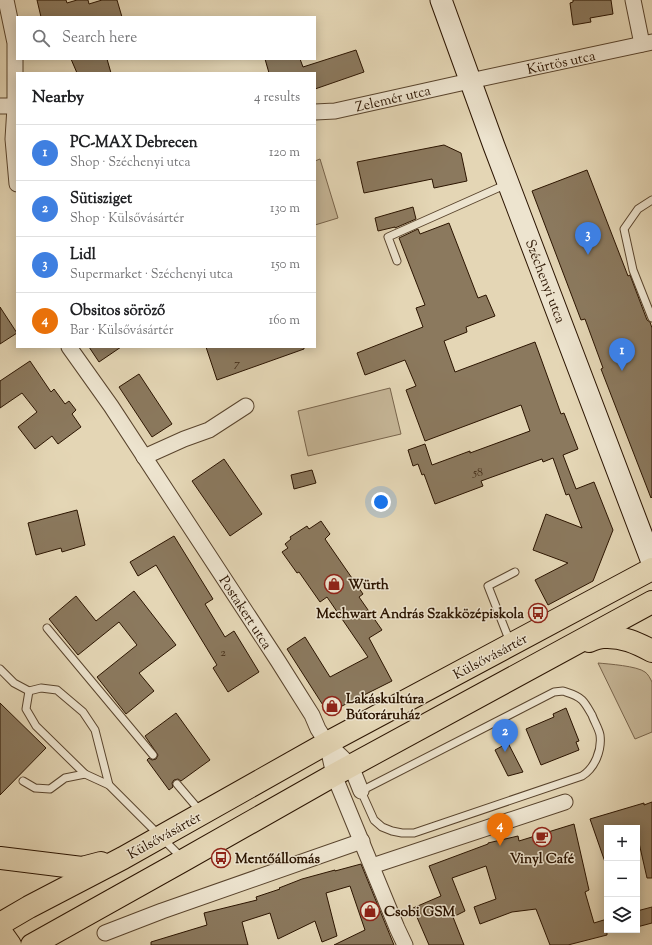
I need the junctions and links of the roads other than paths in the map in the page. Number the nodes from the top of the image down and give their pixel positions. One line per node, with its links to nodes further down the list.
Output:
1 (6, 0): 7 (street)
2 (441, 0): 5 (street, Széchenyi utca)
3 (634, 0): 4 (street)
4 (647, 43): 5 (street, Kürtös utca)
5 (470, 81): 8 (street, Zelemér utca); 10 (street, Széchenyi utca)
6 (0, 106): 7 (street)
7 (16, 107): 9 (street)
8 (316, 112)
9 (16, 173)
10 (509, 184): 12 (lane); 17 (street, Széchenyi utca)
11 (652, 200): 13 (lane)
12 (397, 261)
13 (652, 318)
14 (70, 348): 16 (street, Postakert utca)
15 (246, 406): 16 (street)
16 (144, 457): 27 (street, Postakert utca)
17 (652, 562)
18 (652, 569): 22 (main road, Külsővásártér)
19 (515, 572): 22 (lane)
20 (652, 602): 23 (main road, Külsővásártér)
21 (47, 628): 28 (lane)
22 (511, 644): 27 (main road, Külsővásártér)
23 (570, 646): 24 (main road); 29 (main road, Külsővásártér)
24 (652, 651)
25 (0, 669): 26 (lane)
26 (29, 691): 30 (lane); 33 (lane)
27 (327, 743): 29 (street, Postakert utca); 36 (main road, Külsővásártér)
28 (153, 755)
29 (342, 770): 34 (street); 38 (street); 41 (main road, Külsővásártér)
30 (85, 774): 31 (lane); 33 (lane)
31 (23, 781)
32 (177, 784): 36 (lane)
33 (109, 785): 37 (lane)
34 (367, 793): 34 (lane)
35 (565, 802): 42 (street)
36 (202, 814): 37 (main road, Külsővásártér)
37 (161, 836): 40 (main road, Külsővásártér); 41 (lane)
38 (362, 841): 42 (street); 46 (street)
39 (0, 858): 40 (main road)
40 (123, 858): 43 (main road, Külsővásártér)
41 (184, 860): 44 (main road, Külsővásártér)
42 (372, 866): 50 (street)
43 (0, 924)
44 (69, 924): 48 (main road, Külsővásártér); 49 (main road)
45 (0, 931): 47 (main road)
46 (105, 933)
47 (10, 945)
48 (32, 945)
49 (56, 945)
50 (405, 945)

